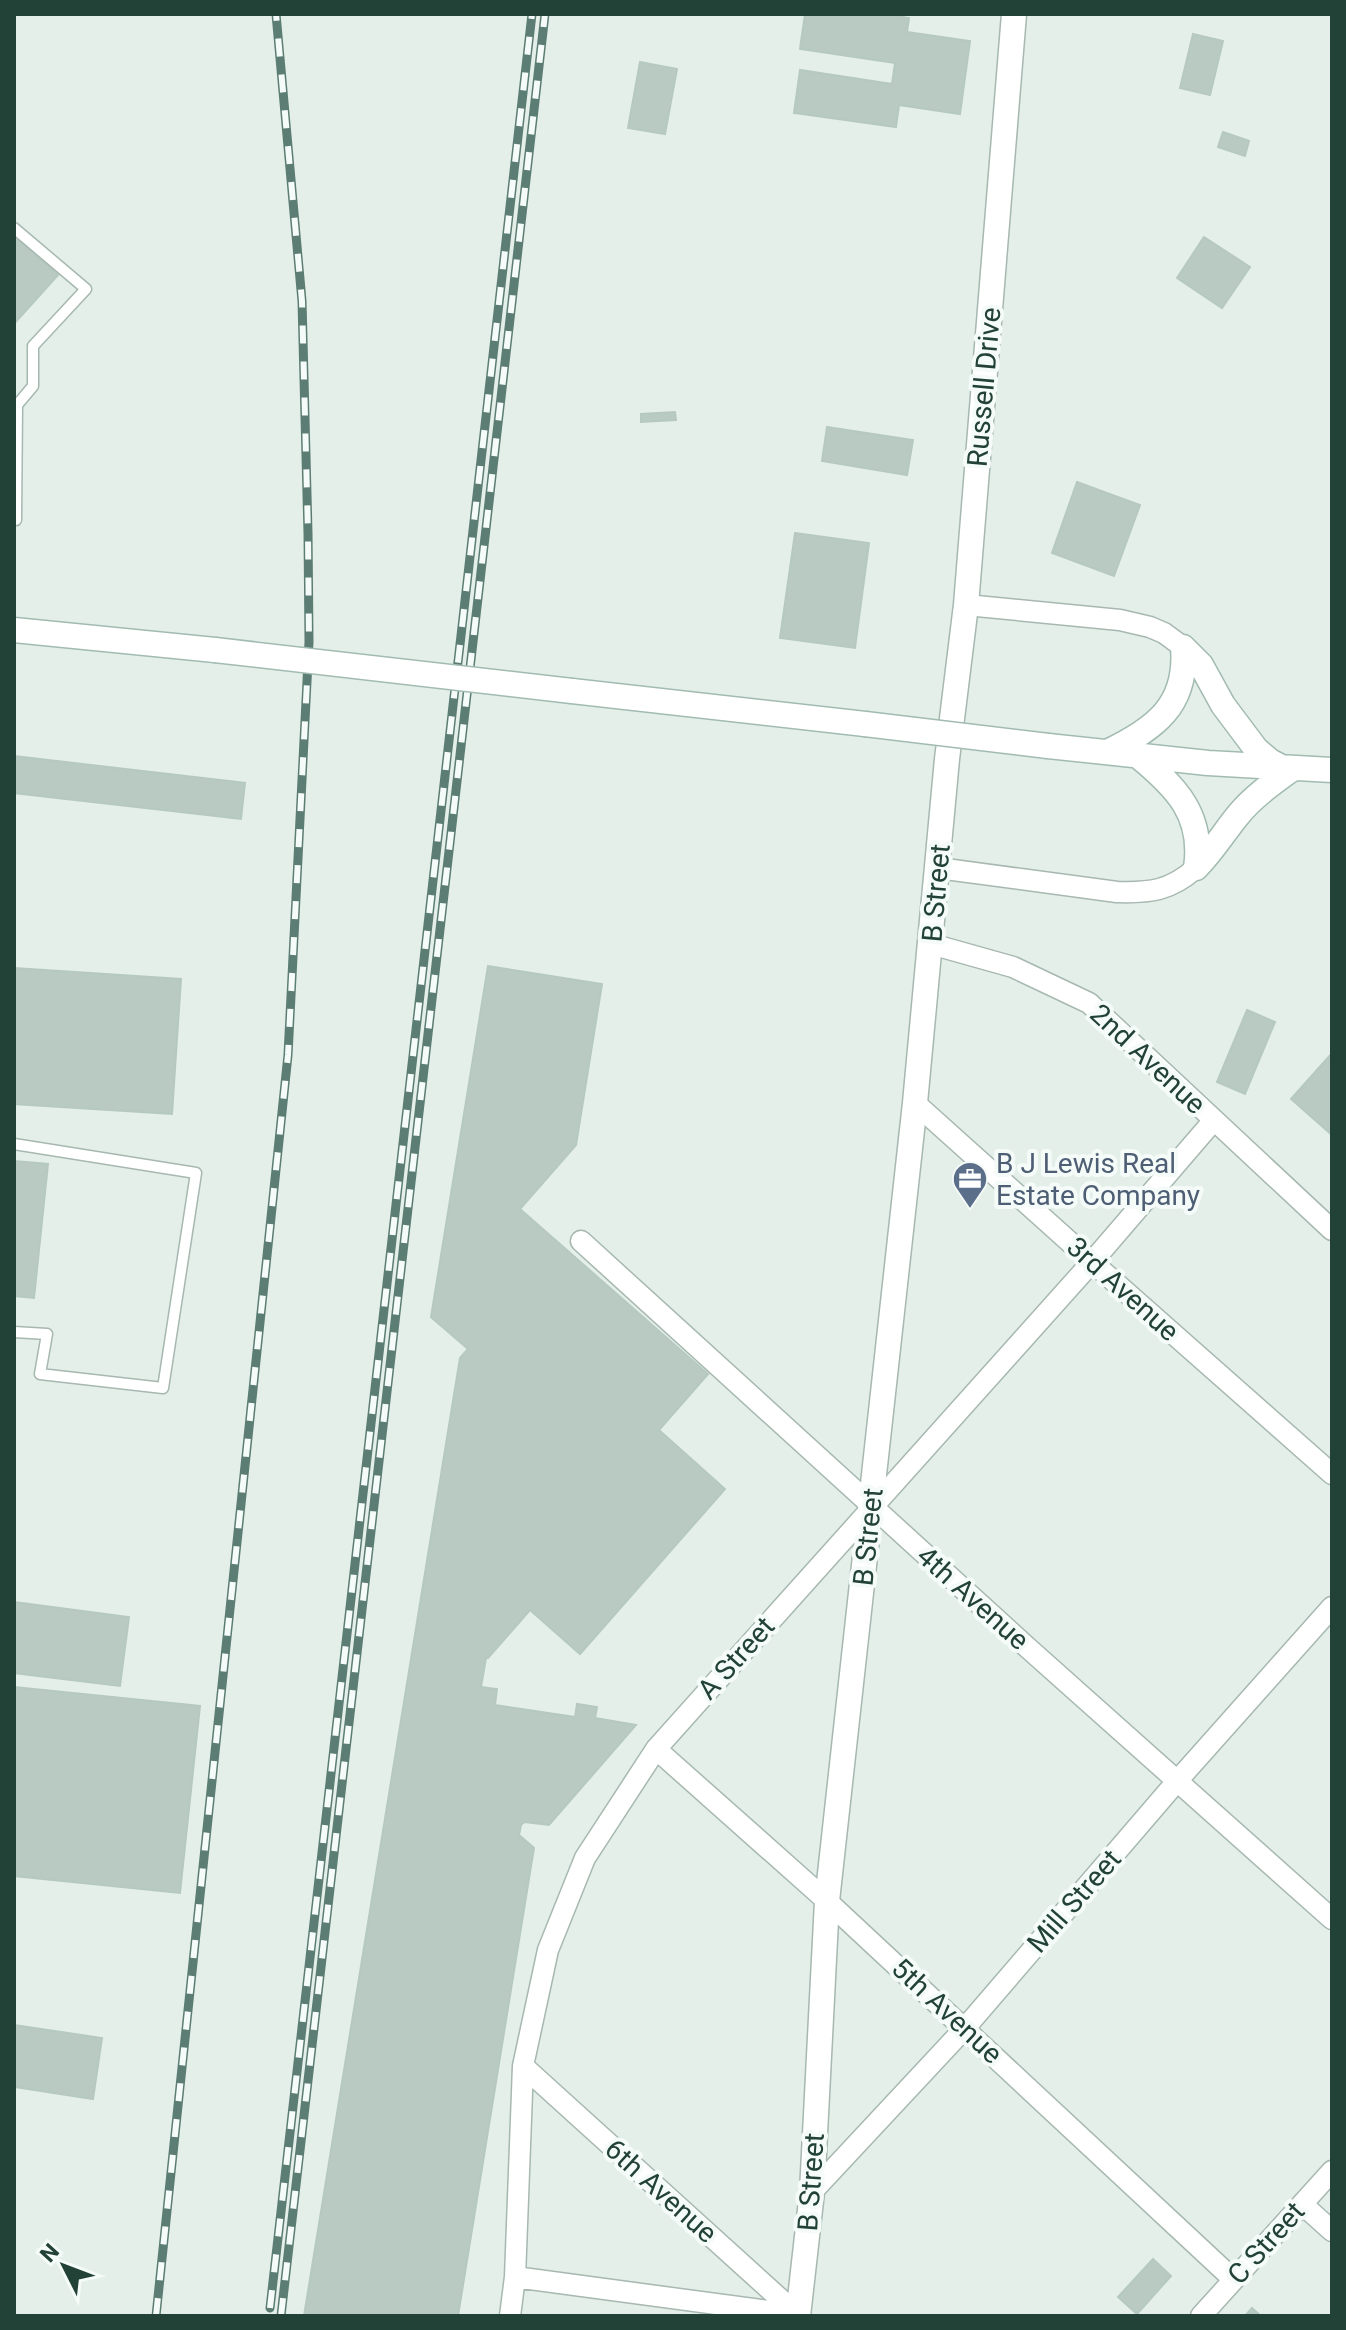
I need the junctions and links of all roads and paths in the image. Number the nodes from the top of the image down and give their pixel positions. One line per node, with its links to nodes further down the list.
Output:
1 (1014, 14): 4 (street, Russell Drive)
2 (14, 228): 3 (lane)
3 (16, 520)
4 (966, 605): 6 (street); 9 (street, Russell Drive)
5 (14, 630): 7 (street, bridge)
6 (1183, 647): 7 (street); 10 (street)
7 (1107, 752): 8 (street)
8 (1138, 756): 10 (street); 13 (street)
9 (947, 759): 12 (street, B Street)
10 (1288, 769): 11 (street); 13 (street)
11 (1332, 770)
12 (938, 868): 13 (street); 14 (street, B Street)
13 (1196, 868)
14 (931, 944): 15 (street, B Street); 16 (street, 2nd Avenue)
15 (915, 1103): 20 (street, 3rd Avenue); 23 (street, B Street)
16 (1214, 1120): 18 (street, 2nd Avenue); 20 (street, A Street)
17 (14, 1144): 21 (lane)
18 (1332, 1230)
19 (581, 1241): 23 (street, 4th Avenue)
20 (1092, 1262): 22 (street, 3rd Avenue); 23 (street, A Street)
21 (14, 1332)
22 (1332, 1474)
23 (872, 1505): 25 (street, A Street); 26 (street, 4th Avenue); 27 (street, B Street)
24 (1332, 1607): 26 (street, Mill Street)
25 (656, 1749): 27 (street, 5th Avenue); 30 (street, A Street)
26 (1178, 1780): 28 (street, 4th Avenue); 29 (street, Mill Street)
27 (827, 1901): 29 (street, 5th Avenue); 32 (street, B Street)
28 (1332, 1919)
29 (965, 2028): 32 (street, Mill Street); 36 (street, 5th Avenue)
30 (523, 2066): 35 (street, A Street); 38 (street, 6th Avenue)
31 (1332, 2171): 33 (street, C Street)
32 (812, 2192): 38 (street, B Street)
33 (1302, 2204): 34 (street); 36 (street, C Street)
34 (1332, 2231)
35 (515, 2277): 37 (street, A Street); 38 (street)
36 (1233, 2279): 39 (street, C Street)
37 (510, 2316)
38 (798, 2316)
39 (1201, 2316)

